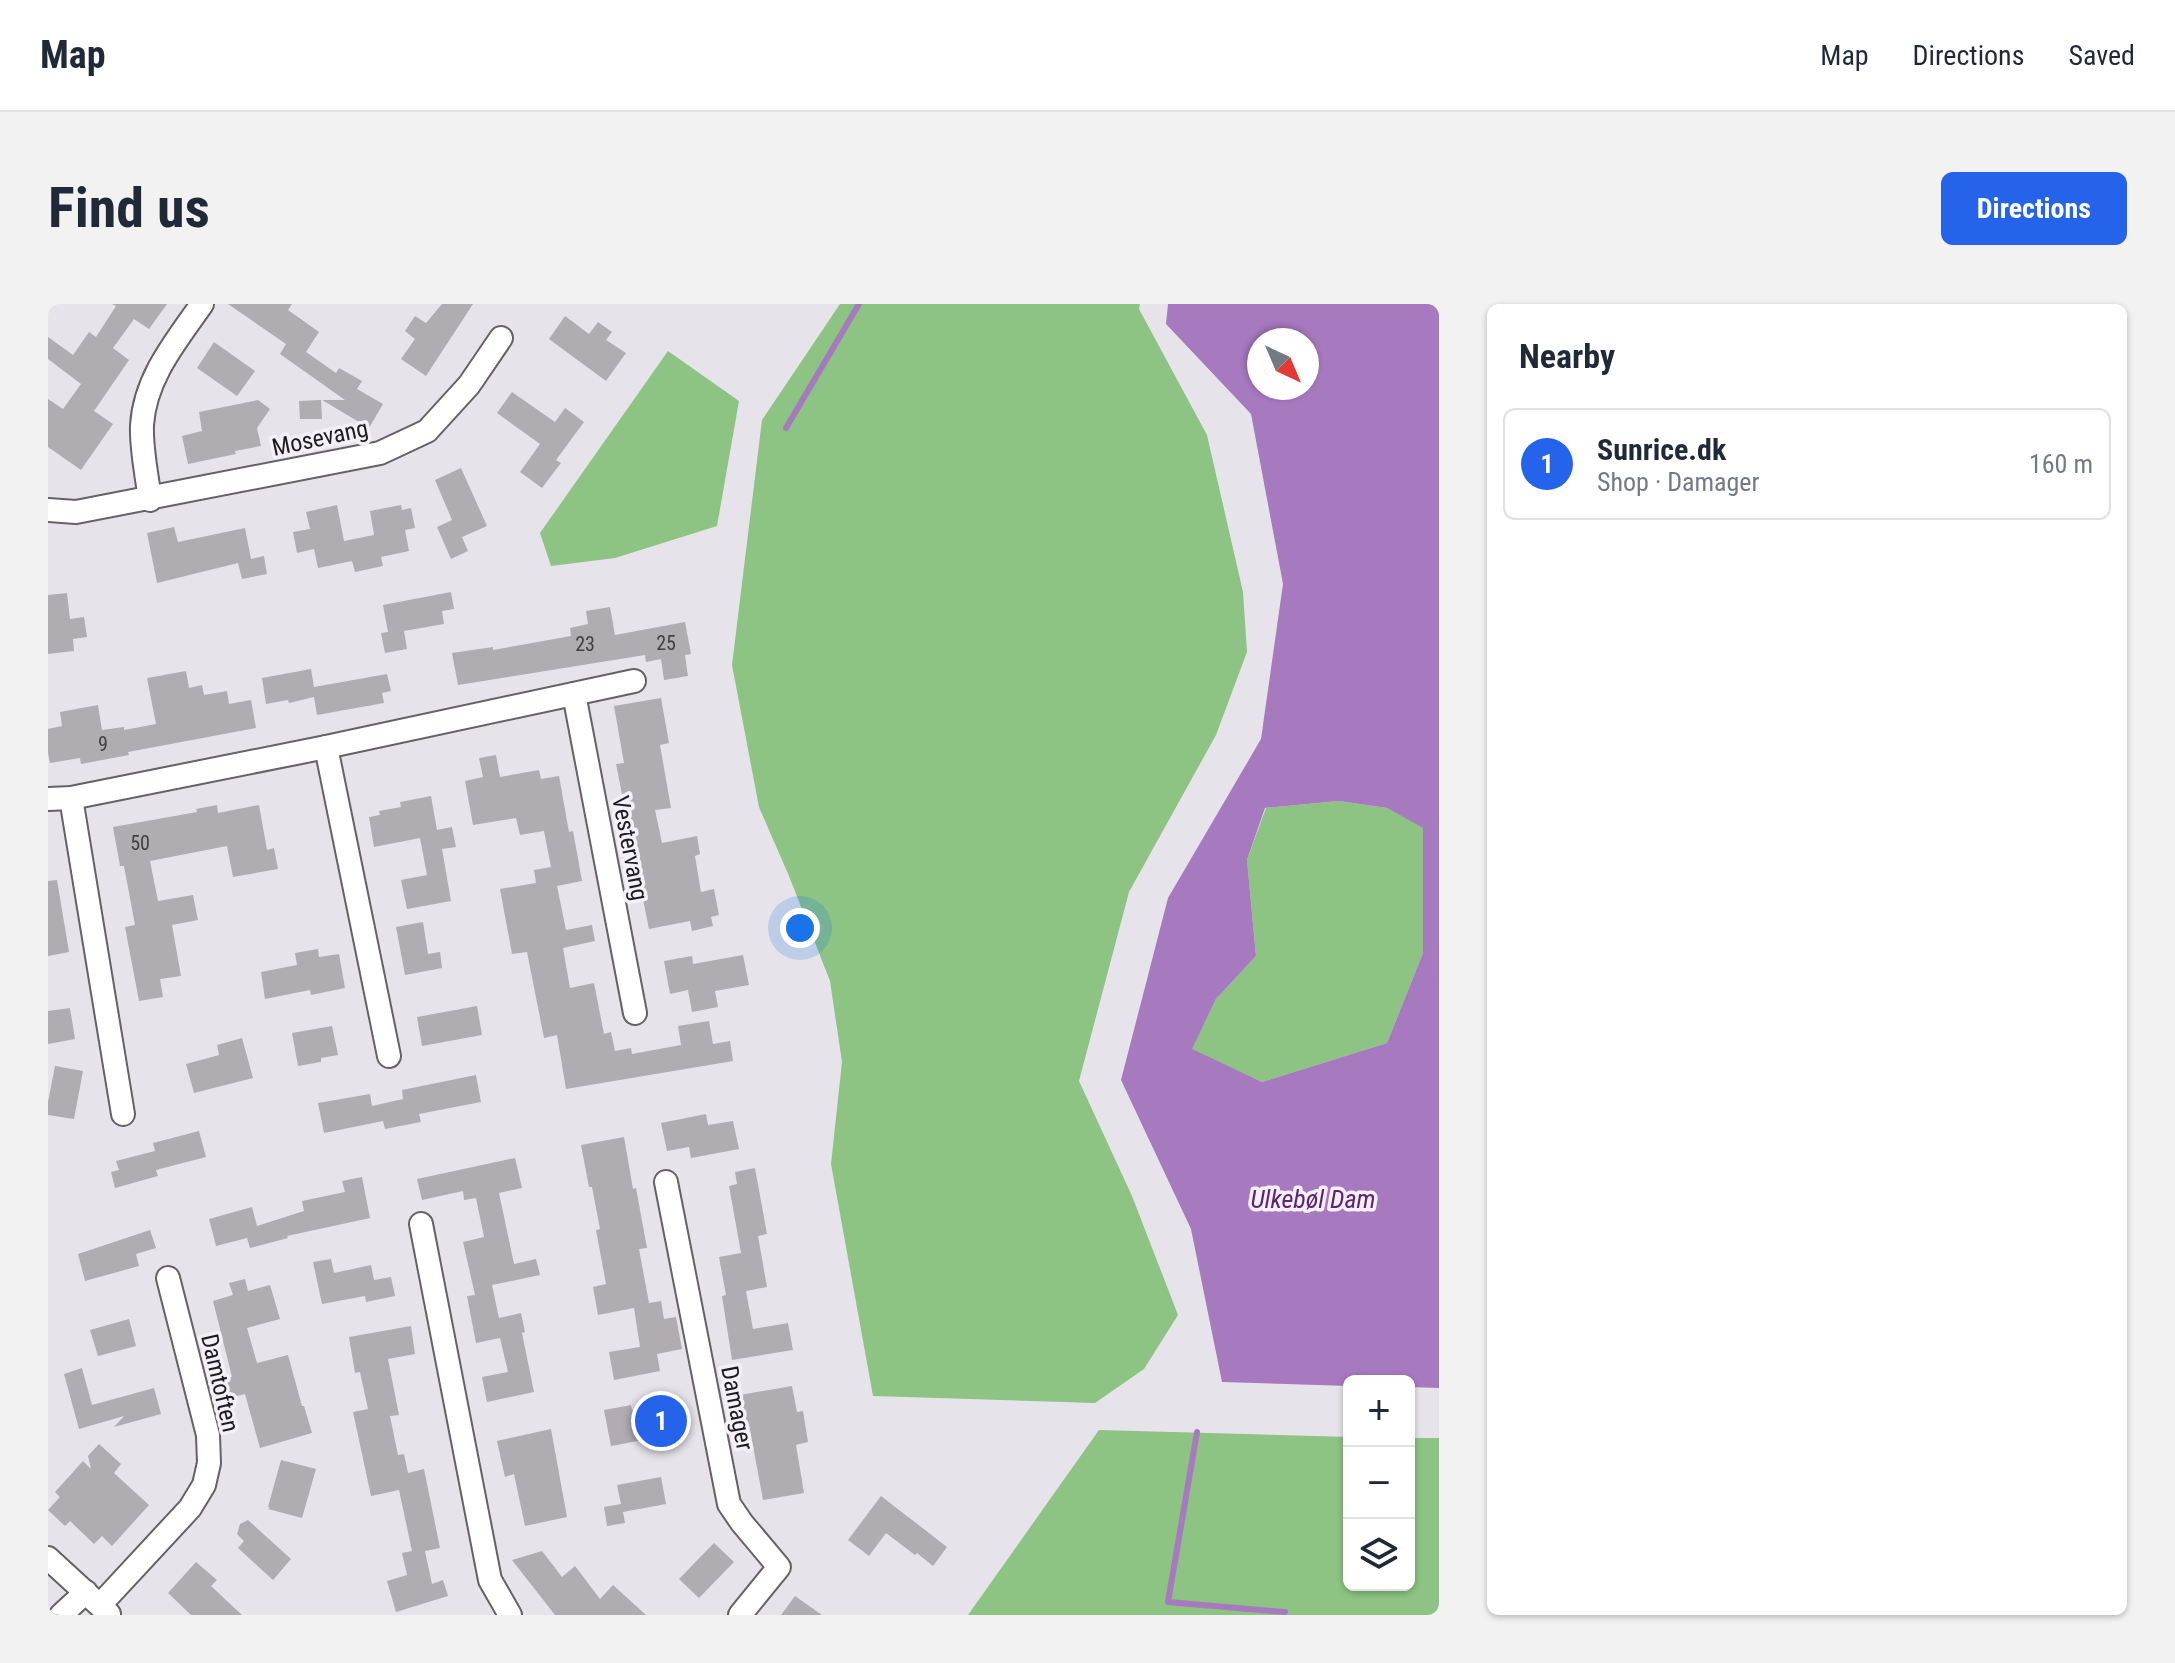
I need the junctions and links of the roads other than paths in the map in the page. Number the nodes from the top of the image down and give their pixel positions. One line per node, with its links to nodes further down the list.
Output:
1 (202, 304): 3 (street)
2 (501, 338): 3 (street, Mosevang)
3 (150, 500): 4 (street, Mosevang)
4 (48, 510)
5 (634, 681): 6 (street)
6 (574, 694): 7 (street); 10 (street, Vestervang)
7 (326, 747): 8 (street); 11 (street)
8 (71, 798): 9 (street); 12 (street)
9 (48, 799)
10 (635, 1013)
11 (389, 1056)
12 (123, 1114)
13 (666, 1182): 20 (street, Damager)
14 (421, 1224): 19 (street)
15 (168, 1278): 17 (street, Damtoften)
16 (48, 1558): 17 (street)
17 (98, 1604): 18 (street, Damtoften)
18 (61, 1615)
19 (510, 1615)
20 (740, 1615)

